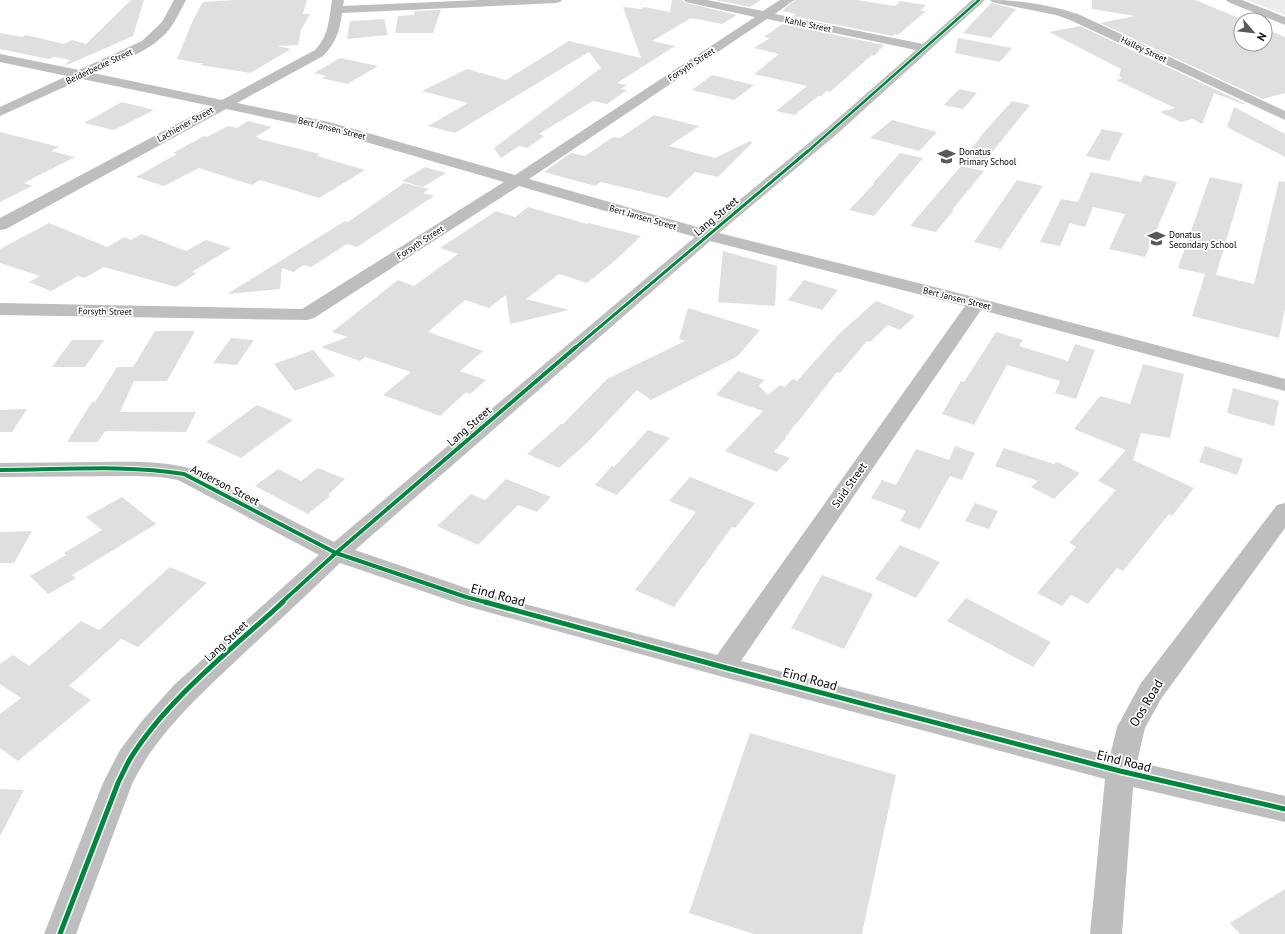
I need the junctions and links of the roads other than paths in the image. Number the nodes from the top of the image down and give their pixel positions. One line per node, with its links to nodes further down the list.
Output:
1 (180, 0): 13 (street, Beiderbecke Street)
2 (556, 0): 8 (street)
3 (690, 0): 9 (street, Kahle Street)
4 (788, 0): 9 (street, Forsyth Street)
5 (979, 0): 11 (street, Lang Street)
6 (996, 0): 16 (street, Halley Street)
7 (1232, 0): 10 (street)
8 (337, 5): 14 (street, Lachiener Street)
9 (765, 15): 11 (street, Kahle Street); 17 (street, Forsyth Street)
10 (1285, 21)
11 (926, 48): 19 (street, Lang Street)
12 (0, 58): 13 (street, Bert Jansen Street)
13 (81, 75): 14 (street, Bert Jansen Street); 15 (street, Beiderbecke Street)
14 (222, 104): 17 (street, Bert Jansen Street); 18 (street, Lachiener Street)
15 (0, 112)
16 (1285, 116)
17 (516, 181): 19 (street, Bert Jansen Street); 21 (street, Forsyth Street)
18 (0, 225)
19 (707, 235): 20 (street, Bert Jansen Street); 25 (street, Lang Street)
20 (976, 303): 22 (street, Bert Jansen Street); 26 (street, Suid Street)
21 (0, 309)
22 (1285, 385)
23 (0, 470): 25 (street, Anderson Street)
24 (1285, 511): 27 (street, Oos Road)
25 (336, 553): 26 (street, Eind Road); 29 (street, Lang Street)
26 (723, 667): 27 (street, Eind Road)
27 (1120, 771): 28 (street, Eind Road); 30 (street, Oos Road)
28 (1285, 809)
29 (60, 934)
30 (1106, 934)

